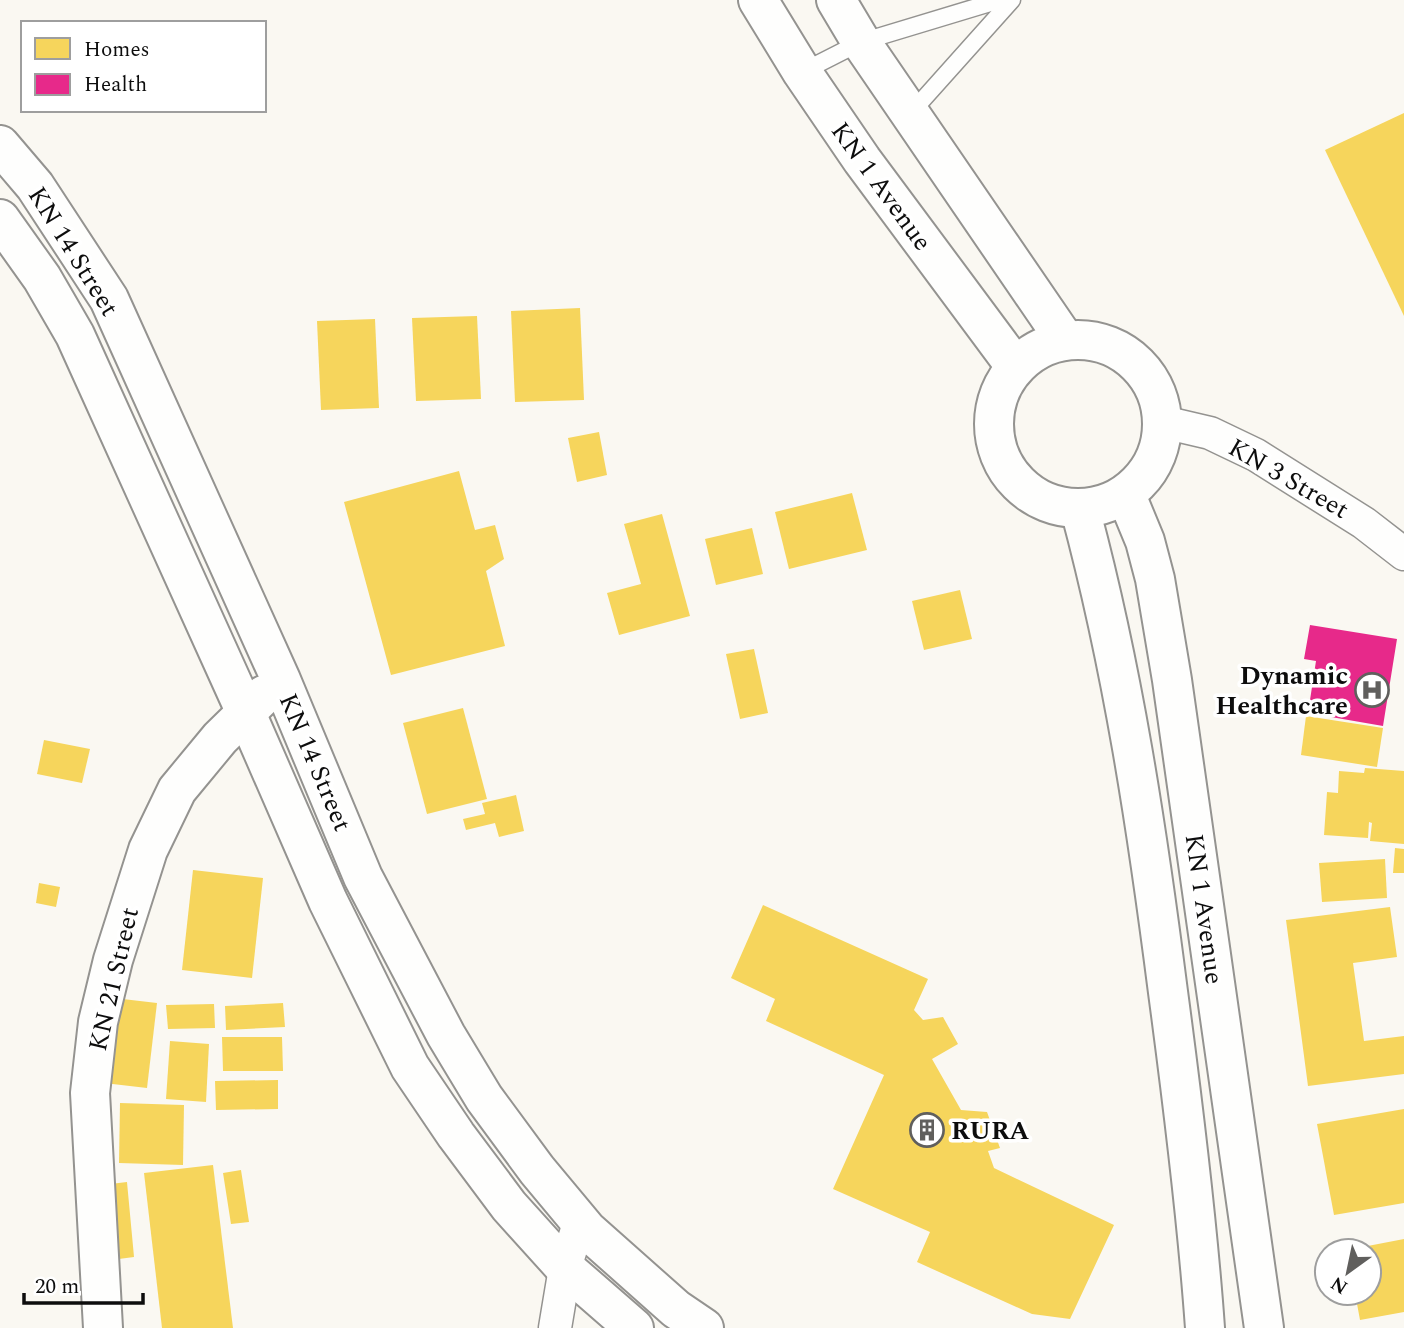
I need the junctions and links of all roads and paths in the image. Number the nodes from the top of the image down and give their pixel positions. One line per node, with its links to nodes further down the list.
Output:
1 (758, 0): 6 (street, KN 1 Avenue)
2 (836, 0): 5 (street)
3 (1000, 0): 5 (lane)
4 (1012, 0): 7 (lane)
5 (862, 42): 6 (lane); 7 (street)
6 (802, 72): 11 (street, KN 1 Avenue)
7 (910, 114): 10 (street)
8 (0, 145): 16 (street, KN 14 Street)
9 (0, 219): 17 (street, KN 14 Street)
10 (1065, 340): 11 (street); 12 (street)
11 (1015, 366): 14 (street)
12 (1163, 422): 13 (street); 15 (street, KN 3 Street)
13 (1126, 495): 14 (street); 25 (street, KN 1 Avenue)
14 (1080, 509): 24 (street, KN 1 Avenue)
15 (1404, 554)
16 (281, 680): 17 (street, KN 21 Street); 18 (street, KN 14 Street)
17 (246, 713): 19 (street, KN 14 Street); 20 (street, KN 21 Street)
18 (580, 1220): 19 (street); 23 (street, KN 14 Street)
19 (565, 1268): 21 (street); 22 (street, KN 14 Street)
20 (103, 1328)
21 (555, 1328)
22 (634, 1328)
23 (704, 1328)
24 (1205, 1328)
25 (1264, 1328)

